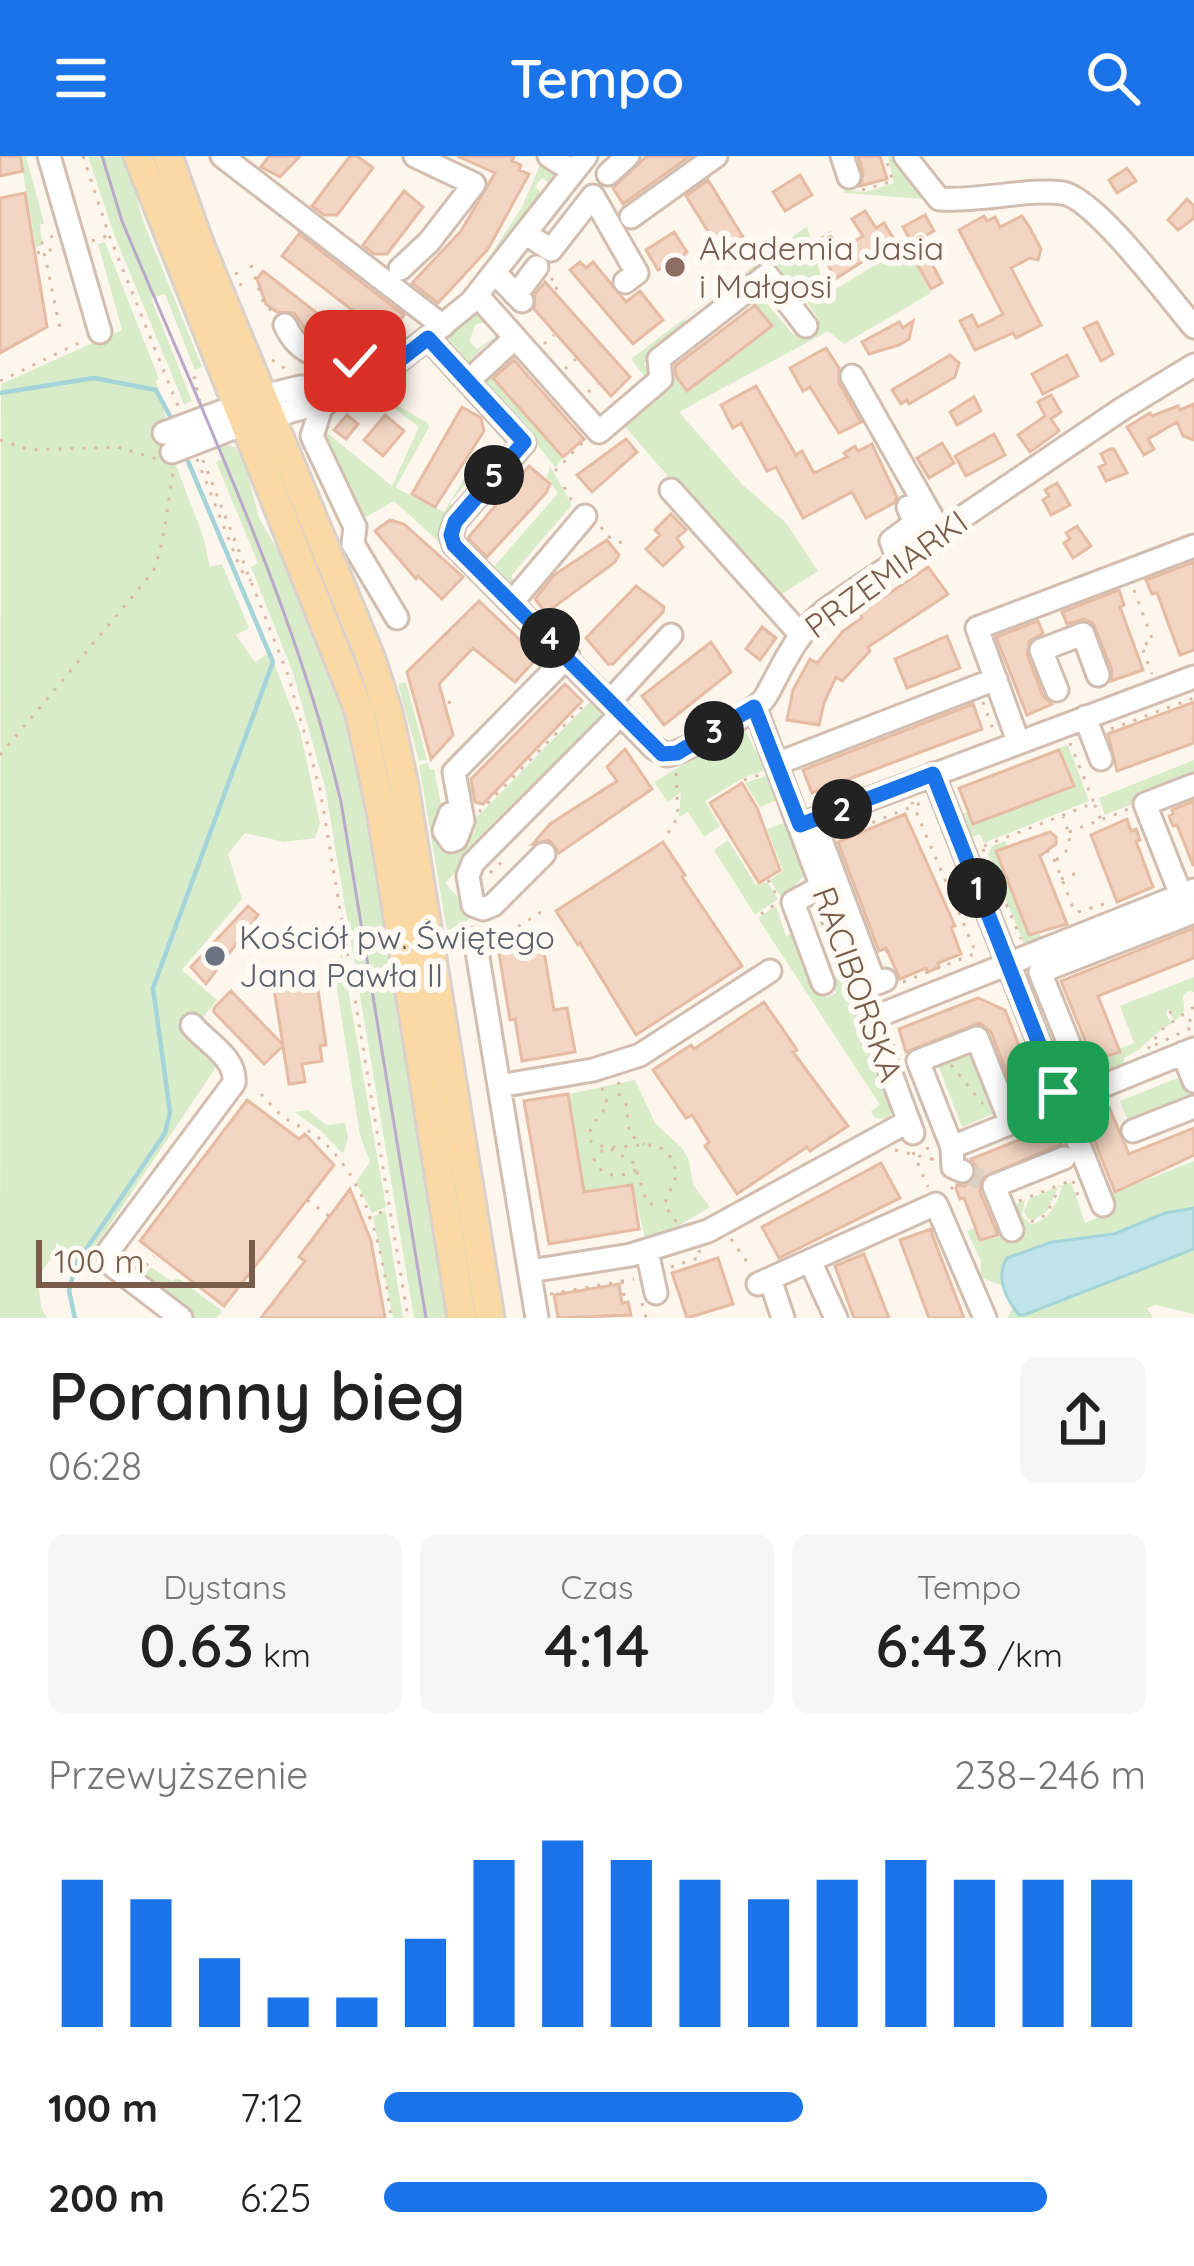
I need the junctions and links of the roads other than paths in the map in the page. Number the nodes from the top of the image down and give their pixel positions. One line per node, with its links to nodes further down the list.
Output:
1 (49, 156): 24 (street)
2 (138, 156): 31 (main road)
3 (168, 156): 31 (main road)
4 (222, 156): 22 (street)
5 (415, 156): 14 (street)
6 (549, 156): 10 (street)
7 (628, 156): 11 (street)
8 (716, 156): 12 (street)
9 (897, 162): 21 (street)
10 (580, 164): 13 (street)
11 (608, 174)
12 (631, 217)
13 (525, 233): 15 (street); 17 (street)
14 (400, 269)
15 (495, 272): 16 (street); 18 (street)
16 (544, 273)
17 (625, 282)
18 (477, 295): 22 (street); 25 (street)
19 (285, 325): 28 (street)
20 (806, 326): 25 (street)
21 (1194, 327)
22 (435, 332): 28 (street); 39 (street, PRZEMIARKI)
23 (333, 334): 28 (street)
24 (92, 336)
25 (515, 338): 27 (street)
26 (1194, 365): 36 (street, PRZEMIARKI)
27 (479, 371)
28 (380, 375): 30 (street)
29 (852, 376): 36 (street)
30 (341, 389): 31 (street); 41 (street)
31 (254, 411): 32 (street); 92 (main road); 93 (main road)
32 (180, 448)
33 (671, 490): 43 (street)
34 (908, 507): 38 (street)
35 (579, 509): 39 (street)
36 (941, 533): 38 (street, PRZEMIARKI)
37 (1194, 546): 40 (street)
38 (899, 561): 43 (street, PRZEMIARKI)
39 (513, 602): 45 (street, PRZEMIARKI)
40 (1045, 602): 44 (street); 48 (street)
41 (397, 619)
42 (671, 634): 51 (street)
43 (800, 634): 50 (street, PRZEMIARKI)
44 (1060, 642): 46 (street); 49 (street)
45 (568, 656): 51 (street, PRZEMIARKI); 59 (street)
46 (1098, 675)
47 (1194, 677): 53 (street)
48 (988, 687): 54 (street); 56 (street)
49 (1057, 690)
50 (754, 707): 51 (street, PRZEMIARKI); 56 (street, RACIBORSKA)
51 (614, 709): 52 (street); 62 (street)
52 (653, 710)
53 (1085, 717): 54 (street); 55 (street)
54 (1018, 741): 57 (street)
55 (1101, 759)
56 (772, 768): 60 (street, RACIBORSKA)
57 (933, 774): 60 (street); 67 (street)
58 (1194, 785): 64 (street)
59 (461, 816)
60 (800, 825): 63 (street, RACIBORSKA)
61 (826, 840): 63 (street)
62 (544, 854)
63 (830, 893): 66 (street, RACIBORSKA); 70 (street)
64 (1190, 899): 67 (street); 74 (street)
65 (475, 939): 76 (street)
66 (853, 948): 69 (street); 86 (street, RACIBORSKA)
67 (1018, 960): 71 (street); 74 (street)
68 (770, 971): 76 (street)
69 (890, 978)
70 (823, 983)
71 (885, 1013)
72 (192, 1024): 91 (street)
73 (1188, 1051): 75 (street); 77 (street)
74 (1051, 1072): 77 (street)
75 (1194, 1081)
76 (499, 1086): 88 (street)
77 (1062, 1101): 79 (street); 84 (street)
78 (1194, 1107): 80 (street)
79 (1010, 1121): 81 (street); 81 (street)
80 (1133, 1131)
81 (952, 1147): 83 (street)
82 (1064, 1158): 85 (street)
83 (942, 1194): 87 (street); 96 (street)
84 (1103, 1204)
85 (1018, 1224)
86 (647, 1251): 88 (street); 89 (street)
87 (810, 1261): 94 (street); 95 (street)
88 (530, 1271): 90 (street)
89 (645, 1291)
90 (544, 1312)
91 (181, 1318)
92 (463, 1318)
93 (490, 1318)
94 (783, 1318)
95 (836, 1318)
96 (985, 1318)

